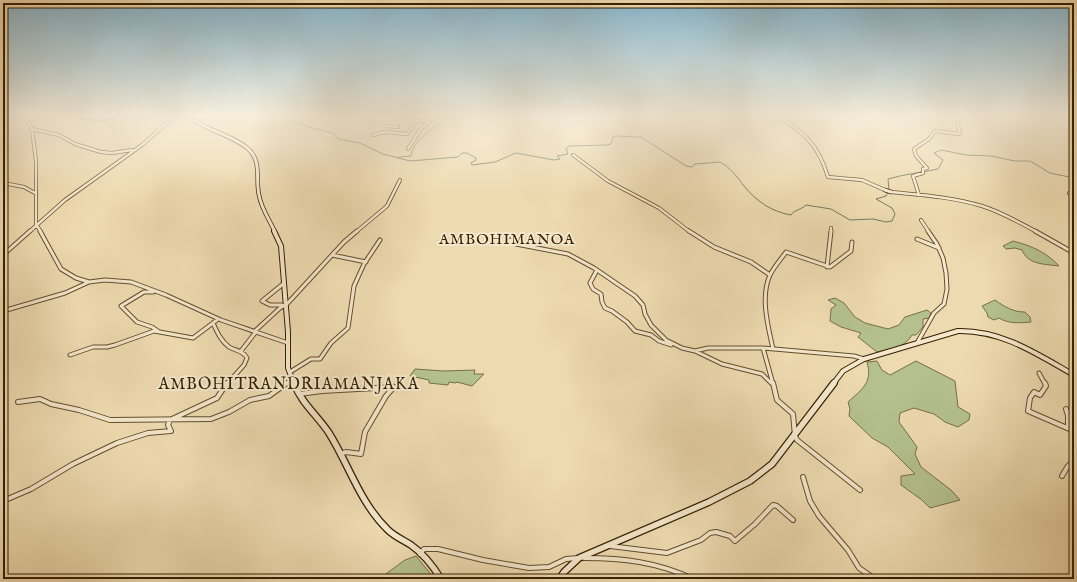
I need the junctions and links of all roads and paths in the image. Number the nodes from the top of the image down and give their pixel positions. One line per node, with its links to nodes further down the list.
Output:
1 (34, 142): 15 (street)
2 (72, 142): 9 (street)
3 (145, 142): 9 (street)
4 (237, 142): 37 (street)
5 (412, 142): 8 (street)
6 (813, 142): 13 (street)
7 (924, 142): 18 (street)
8 (408, 149)
9 (134, 150): 20 (street)
10 (573, 155): 33 (street)
11 (400, 180): 29 (street)
12 (4, 184): 15 (street)
13 (885, 190): 14 (street)
14 (891, 192): 18 (street)
15 (35, 193): 20 (street)
16 (1069, 194): 17 (street)
17 (1074, 194)
18 (919, 195): 27 (street)
19 (921, 220): 26 (street)
20 (36, 224): 28 (street); 34 (street)
21 (831, 228): 31 (street)
22 (917, 239): 26 (street)
23 (380, 240): 30 (street)
24 (510, 240): 32 (street)
25 (852, 242): 31 (street)
26 (938, 248): 44 (street)
27 (1074, 253)
28 (3, 255)
29 (332, 255): 30 (street); 37 (street)
30 (366, 262): 52 (street)
31 (827, 267): 33 (street)
32 (597, 270): 45 (street); 49 (street)
33 (770, 275): 47 (street)
34 (89, 282): 36 (street); 38 (street)
35 (283, 284): 37 (street)
36 (156, 292): 39 (street); 41 (street)
37 (285, 305): 42 (street); 43 (street)
38 (3, 311)
39 (218, 319): 40 (street); 42 (street)
40 (213, 323): 41 (street); 48 (street)
41 (158, 331): 50 (street)
42 (254, 332): 43 (street); 48 (street)
43 (288, 344): 52 (street)
44 (916, 345): 51 (street); 54 (street)
45 (671, 346)
46 (763, 348): 47 (street); 49 (street); 56 (street)
47 (773, 349): 51 (street)
48 (241, 351): 60 (street)
49 (695, 351): 56 (street)
50 (70, 355)
51 (864, 359): 63 (street)
52 (290, 372): 55 (street)
53 (1040, 373): 61 (street)
54 (1074, 375)
55 (292, 380): 57 (street); 60 (street)
56 (773, 386): 63 (street)
57 (298, 394): 64 (street); 64 (street)
58 (18, 402): 60 (street)
59 (1066, 409): 61 (street)
60 (170, 420): 69 (street)
61 (1068, 428): 62 (street)
62 (1074, 431)
63 (795, 436): 68 (street); 71 (street)
64 (339, 454): 72 (street)
65 (1074, 461): 66 (street)
66 (1062, 476)
67 (803, 477): 77 (street)
68 (860, 490)
69 (3, 501)
70 (792, 520): 71 (street)
71 (608, 546): 73 (street)
72 (420, 554): 73 (street); 74 (street)
73 (579, 558): 75 (street); 76 (street)
74 (441, 579)
75 (559, 579)
76 (693, 579)
77 (875, 579)

